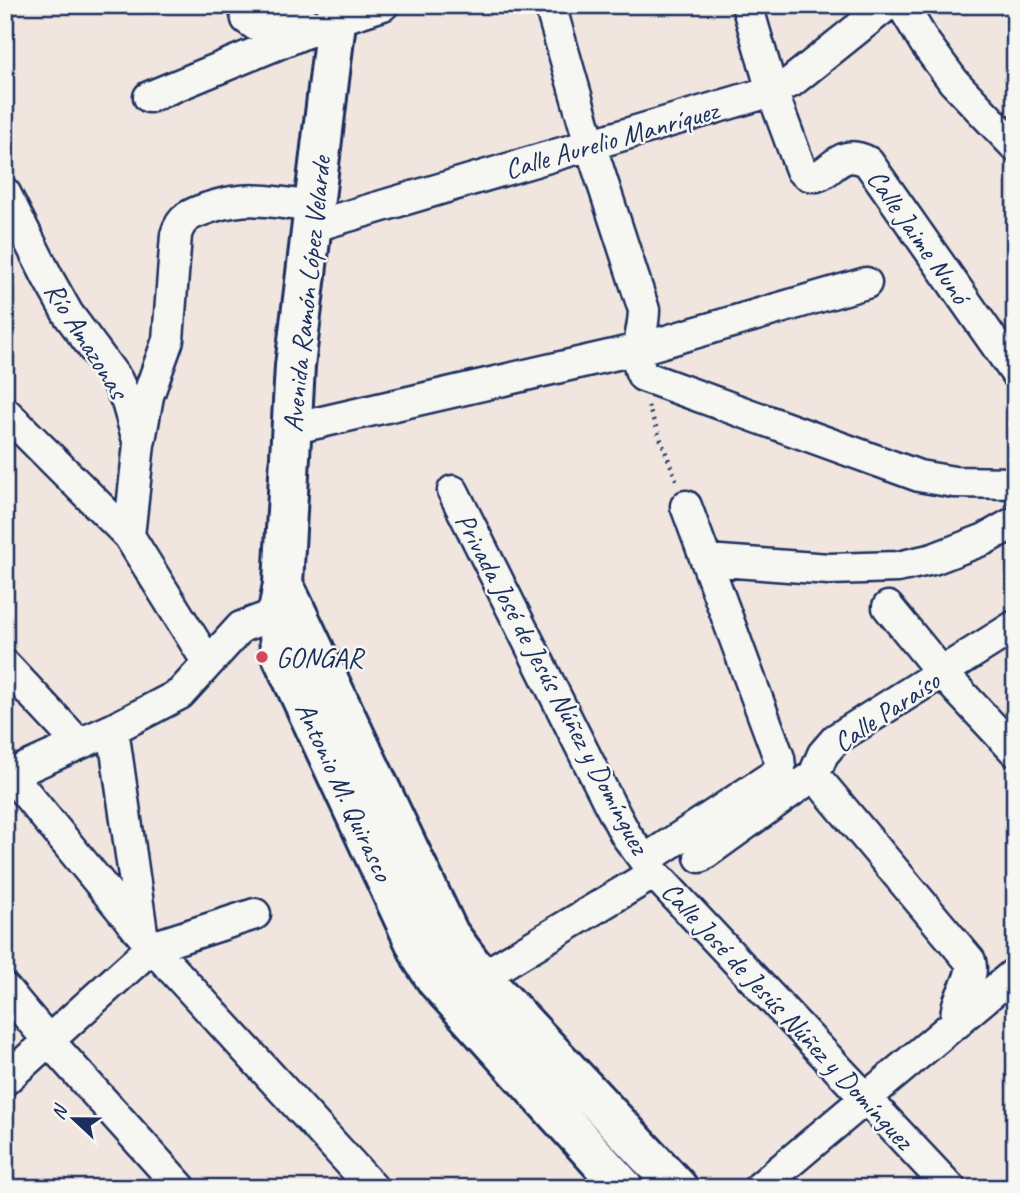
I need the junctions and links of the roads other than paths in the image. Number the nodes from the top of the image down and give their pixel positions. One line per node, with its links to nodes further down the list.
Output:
1 (244, 5): 7 (street)
2 (383, 5): 7 (street)
3 (550, 5): 10 (street)
4 (747, 5): 8 (street)
5 (887, 5): 8 (street, Calle Aurelio Manríquez)
6 (902, 5): 11 (street)
7 (330, 18): 9 (street); 13 (main road, Avenida Ramón López Velarde)
8 (772, 91): 10 (street, Calle Aurelio Manríquez); 16 (street, Calle Jaime Nunó)
9 (149, 97)
10 (590, 144): 13 (street, Calle Aurelio Manríquez); 15 (street)
11 (1015, 146)
12 (5, 193): 19 (street, Río Amazonas)
13 (313, 217): 18 (main road, Avenida Ramón López Velarde); 19 (street)
14 (866, 283): 15 (street)
15 (641, 363): 18 (street); 20 (street)
16 (1015, 372)
17 (5, 412): 24 (street)
18 (291, 429): 26 (main road, Avenida Ramón López Velarde)
19 (139, 444): 24 (street, Río Amazonas)
20 (1015, 483)
21 (453, 491): 40 (street, Privada José de Jesús Núñez y Domínguez)
22 (686, 506): 25 (street)
23 (1015, 522): 25 (street)
24 (129, 536): 29 (street)
25 (707, 560): 37 (street)
26 (284, 601): 29 (street); 43 (main road, Antonio M. Quirasco)
27 (888, 607): 31 (street)
28 (1015, 625): 31 (street, Calle Paraíso)
29 (208, 663): 32 (street)
30 (5, 665): 33 (street)
31 (942, 673): 34 (street); 35 (street, Calle Paraíso)
32 (113, 729): 33 (street); 42 (street)
33 (79, 744): 36 (street)
34 (1015, 751)
35 (814, 775): 38 (street, Calle Paraíso); 46 (street)
36 (8, 776): 42 (street)
37 (701, 823): 38 (street); 40 (street)
38 (728, 837): 39 (street, Calle Paraíso)
39 (700, 857)
40 (649, 867): 43 (street); 49 (street, Calle José de Jesús Núñez y Domínguez)
41 (255, 914): 42 (street)
42 (147, 940): 47 (street); 51 (street)
43 (465, 986): 52 (main road, Antonio M. Quirasco); 53 (main road, Antonio M. Quirasco)
44 (5, 989): 47 (street)
45 (1009, 989): 46 (street)
46 (957, 1023): 49 (street)
47 (48, 1040): 48 (street); 50 (street)
48 (5, 1080)
49 (867, 1098): 54 (street); 55 (street, Calle José de Jesús Núñez y Domínguez)
50 (181, 1188)
51 (373, 1188)
52 (624, 1188)
53 (678, 1188)
54 (759, 1188)
55 (950, 1188)

